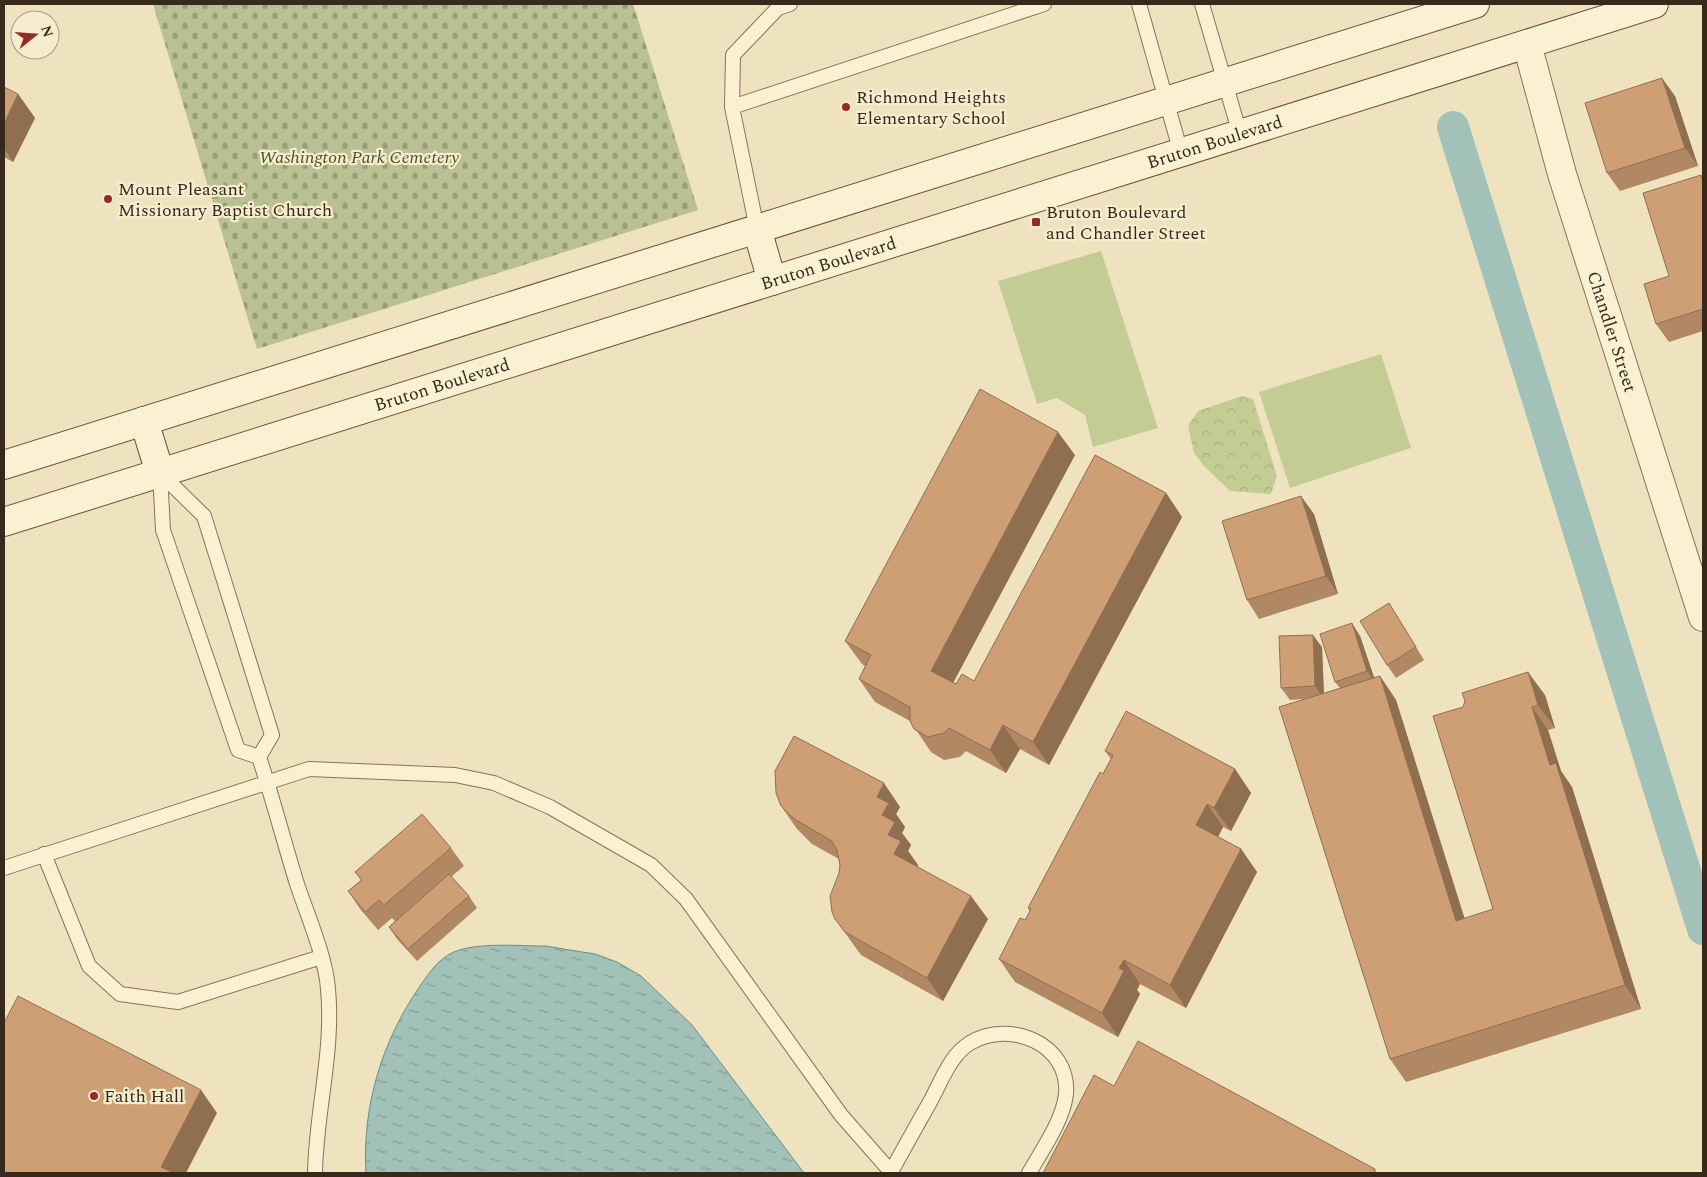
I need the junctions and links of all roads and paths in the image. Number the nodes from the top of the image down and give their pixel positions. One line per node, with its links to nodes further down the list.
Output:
1 (790, 4): 10 (lane)
2 (1044, 4): 10 (lane)
3 (1139, 4): 9 (lane)
4 (1202, 4): 8 (lane)
5 (1475, 4): 8 (street)
6 (1654, 4): 7 (street, Bruton Boulevard)
7 (1527, 44): 11 (street, Bruton Boulevard); 19 (street, Chandler Street)
8 (1225, 82): 9 (street); 11 (lane)
9 (1165, 101): 12 (lane); 13 (street)
10 (732, 107): 13 (lane)
11 (1240, 134): 12 (street, Bruton Boulevard)
12 (1181, 152): 14 (street, Bruton Boulevard)
13 (757, 229): 14 (street); 15 (street)
14 (772, 281): 17 (street, Bruton Boulevard)
15 (144, 421): 16 (street); 17 (street)
16 (4, 465)
17 (160, 473): 18 (street, Bruton Boulevard); 20 (lane); 20 (lane)
18 (4, 522)
19 (1703, 617)
20 (259, 757): 21 (lane)
21 (268, 782): 22 (lane); 24 (lane); 25 (lane)
22 (44, 854): 23 (lane); 24 (lane)
23 (4, 868)
24 (321, 957): 26 (lane)
25 (892, 1172): 27 (lane)
26 (315, 1173)
27 (1029, 1173)

